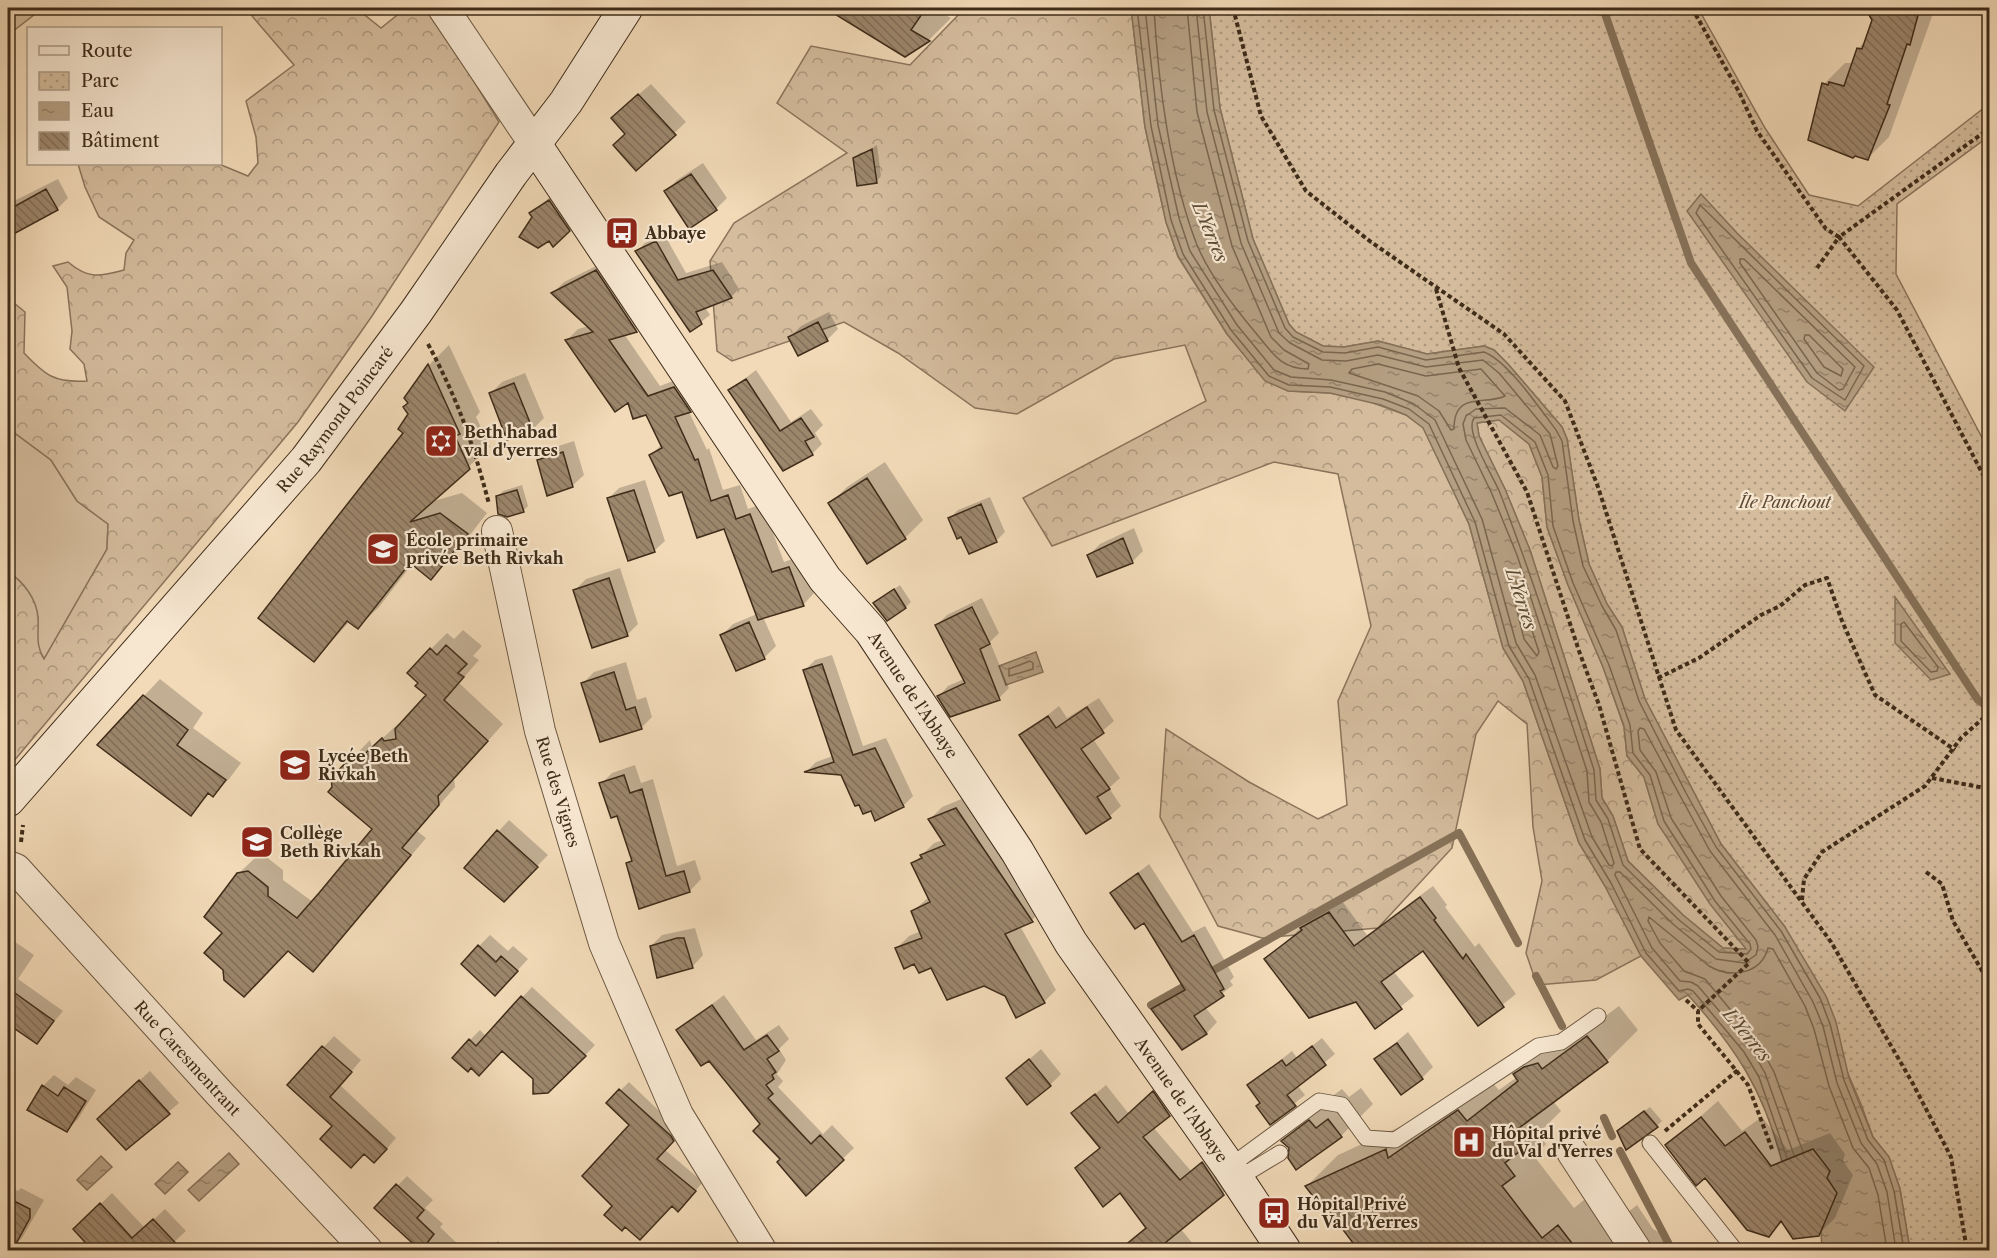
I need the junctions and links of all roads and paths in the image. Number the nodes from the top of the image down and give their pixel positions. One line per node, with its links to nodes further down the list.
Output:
1 (443, 8): 6 (street)
2 (626, 8): 6 (street, Rue Raymond Poincaré)
3 (1233, 8): 9 (path)
4 (1692, 8): 7 (path)
5 (1989, 128): 7 (path)
6 (535, 144): 10 (street, Rue Raymond Poincaré); 31 (street, Avenue de l'Abbaye)
7 (1839, 237): 8 (path); 11 (path)
8 (1817, 268)
9 (1436, 289): 13 (path); 23 (path)
10 (417, 312): 12 (path); 18 (street, Rue Raymond Poincaré)
11 (1989, 488)
12 (497, 531): 33 (street, Rue des Vignes)
13 (1658, 678): 15 (path); 21 (path)
14 (1989, 712): 15 (path)
15 (1955, 750): 16 (path)
16 (1932, 778): 17 (path); 21 (path)
17 (1989, 789)
18 (8, 800)
19 (8, 866): 32 (street, Rue Caresmentrant)
20 (1926, 872): 25 (path)
21 (1802, 901): 37 (path)
22 (1686, 1000): 23 (path)
23 (1698, 1011): 26 (path)
24 (1598, 1016): 31 (lane)
25 (1989, 1035)
26 (1738, 1070): 27 (path); 28 (path)
27 (1650, 1143): 36 (lane)
28 (1772, 1149)
29 (1572, 1152): 35 (street)
30 (1280, 1153): 31 (lane)
31 (1233, 1173): 34 (street, Avenue de l'Abbaye)
32 (367, 1251)
33 (761, 1251)
34 (1284, 1251)
35 (1636, 1251)
36 (1735, 1251)
37 (1967, 1251)

